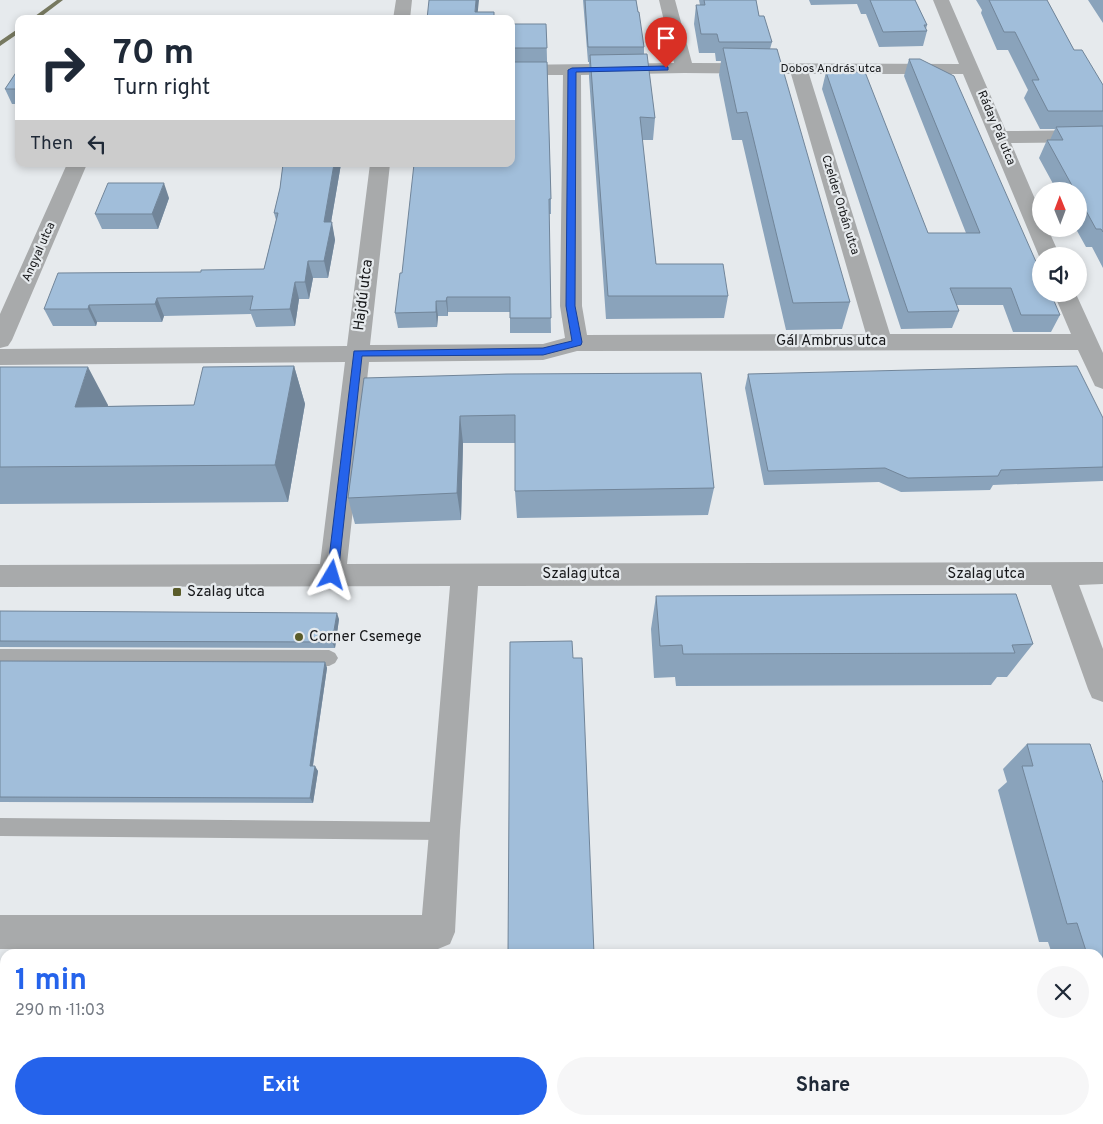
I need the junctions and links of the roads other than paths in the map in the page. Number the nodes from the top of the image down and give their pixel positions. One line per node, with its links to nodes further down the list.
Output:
1 (404, 0): 4 (street)
2 (667, 0): 5 (street)
3 (941, 0): 7 (street, Ráday Pál utca)
4 (402, 15)
5 (684, 68): 6 (street, Dobos András utca); 9 (street, Dobos András utca)
6 (800, 69): 7 (street, Dobos András utca); 17 (street, Czelder Orbán utca)
7 (970, 69): 10 (street, Ráday Pál utca)
8 (515, 70): 9 (street, Dobos András utca)
9 (572, 70): 18 (street)
10 (1000, 136): 11 (street); 14 (street, Ráday Pál utca)
11 (1103, 136)
12 (76, 167): 16 (street, Angyal utca)
13 (380, 167): 20 (street, Hajdú utca)
14 (1045, 247)
15 (1068, 302): 19 (street)
16 (0, 340)
17 (880, 341): 18 (street, Gál Ambrus utca); 19 (street, Gál Ambrus utca)
18 (577, 342): 20 (street, Gál Ambrus utca)
19 (1085, 342): 22 (street)
20 (358, 353): 21 (street, Gál Ambrus utca); 26 (street, Hajdú utca)
21 (0, 357)
22 (1103, 380)
23 (465, 574): 24 (street, Szalag utca); 26 (street, Szalag utca); 32 (street)
24 (1061, 574): 25 (street, Szalag utca); 30 (street)
25 (1103, 574)
26 (332, 575): 27 (street, Szalag utca)
27 (0, 576)
28 (0, 657): 29 (lane)
29 (329, 658)
30 (1103, 689)
31 (0, 827): 32 (lane)
32 (444, 831): 33 (street)
33 (0, 932)

